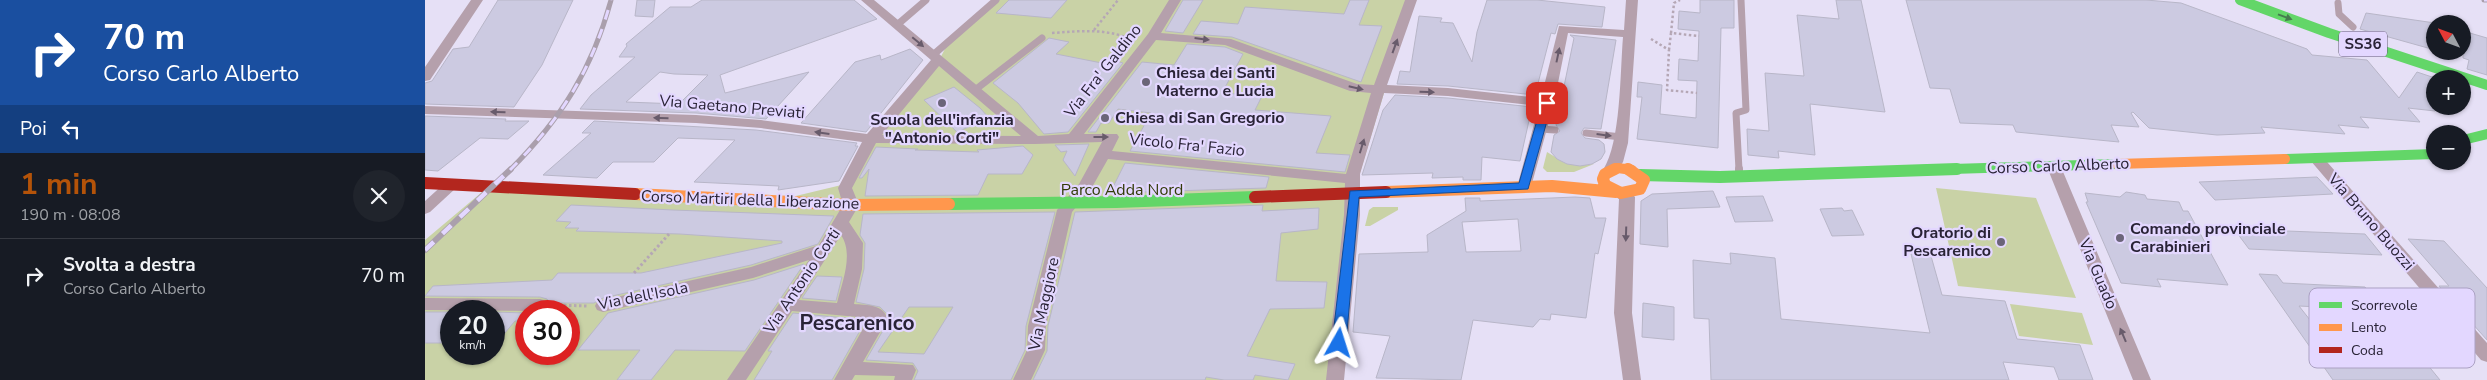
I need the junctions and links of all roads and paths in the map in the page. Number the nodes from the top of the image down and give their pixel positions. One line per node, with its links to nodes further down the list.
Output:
1 (477, 0): 27 (street)
2 (867, 0): 15 (street)
3 (926, 0): 15 (lane)
4 (996, 0): 25 (lane)
5 (1118, 0): 17 (path)
6 (1175, 0): 23 (street, Via Fra' Galdino)
7 (1411, 0): 30 (street, one-way to 7)
8 (1632, 0): 19 (street)
9 (1680, 0): 18 (path)
10 (1741, 0): 53 (lane)
11 (2240, 0): 28 (main road, SS36, one-way to 28)
12 (2266, 0): 16 (main road, SS36)
13 (2338, 3): 16 (lane)
14 (2325, 19): 16 (main road)
15 (897, 25): 25 (street, one-way to 25)
16 (2357, 30): 26 (main road, SS36)
17 (1093, 31): 21 (path); 23 (path)
18 (1671, 33): 20 (path); 24 (path)
19 (1629, 34): 32 (street, one-way to 19); 42 (street)
20 (1699, 36)
21 (1042, 38): 29 (lane)
22 (1651, 39): 24 (path)
23 (1147, 43): 30 (street, one-way to 30); 38 (street, Via Fra' Galdino)
24 (1669, 50): 31 (path)
25 (935, 57): 29 (street); 40 (street)
26 (2487, 75)
27 (425, 77)
28 (2487, 85)
29 (975, 90): 41 (street)
30 (1379, 91): 32 (street, one-way to 32); 56 (street, one-way to 30)
31 (1697, 93)
32 (1547, 103): 34 (street)
33 (425, 110): 40 (street, Via Gaetano Previati, one-way to 33)
34 (1540, 129): 35 (lane); 58 (street)
35 (1555, 130)
36 (1586, 132): 42 (lane, one-way to 42)
37 (2487, 134): 39 (main road)
38 (1074, 137): 41 (street, Via Gaetano Previati); 44 (street, Via Gaetano Previati, one-way to 44)
39 (2471, 138)
40 (871, 139): 41 (street, Via Gaetano Previati); 63 (street)
41 (1035, 140)
42 (1621, 140): 49 (street); 51 (street)
43 (2426, 148): 45 (main road, Corso Carlo Alberto)
44 (1103, 154): 50 (street, Vicolo Fra' Fazio); 62 (street, Via Maggiore)
45 (2395, 154): 46 (main road, Corso Carlo Alberto); 47 (main road, Corso Carlo Alberto)
46 (2426, 154)
47 (2315, 157): 48 (main road, Corso Carlo Alberto); 69 (street, Via Bruno Buozzi)
48 (2054, 167): 53 (main road, Corso Carlo Alberto); 84 (street, Via Guado, one-way to 48)
49 (1608, 172): 51 (main road); 57 (main road); 60 (main road)
50 (1286, 173): 56 (street, Vicolo Fra' Fazio); 61 (street)
51 (1637, 173): 52 (main road, Corso Carlo Alberto); 59 (main road)
52 (1721, 177): 53 (main road, Corso Carlo Alberto); 59 (main road, Corso Carlo Alberto)
53 (1739, 177)
54 (425, 183): 55 (main road, Corso Martiri della Liberazione)
55 (451, 185): 63 (main road, Corso Martiri della Liberazione); 64 (street)
56 (1354, 186): 58 (main road); 61 (main road); 82 (street)
57 (1552, 186): 58 (main road); 60 (main road)
58 (1524, 187)
59 (1640, 189): 60 (main road)
60 (1616, 192): 83 (street, one-way to 83)
61 (1279, 196): 62 (main road)
62 (1075, 202): 63 (main road, Corso Martiri della Liberazione); 81 (street, Via Maggiore)
63 (851, 205): 65 (street, Via Antonio Corti)
64 (425, 209)
65 (841, 222): 67 (street, Via Antonio Corti); 75 (street)
66 (669, 234): 68 (path)
67 (825, 249): 72 (street, Via Antonio Corti); 74 (street, Via dell'Isola)
68 (633, 273)
69 (2429, 288)
70 (425, 304): 71 (street)
71 (515, 305)
72 (787, 305): 75 (street); 79 (street, Via Antonio Corti)
73 (580, 306): 74 (path, Via dell'Isola)
74 (603, 306)
75 (844, 309): 78 (street)
76 (2475, 341): 77 (street, Via Bruno Buozzi)
77 (2487, 355)
78 (846, 374): 80 (street)
79 (736, 380)
80 (903, 380)
81 (1022, 380)
82 (1335, 380)
83 (1632, 380)
84 (2142, 380)

